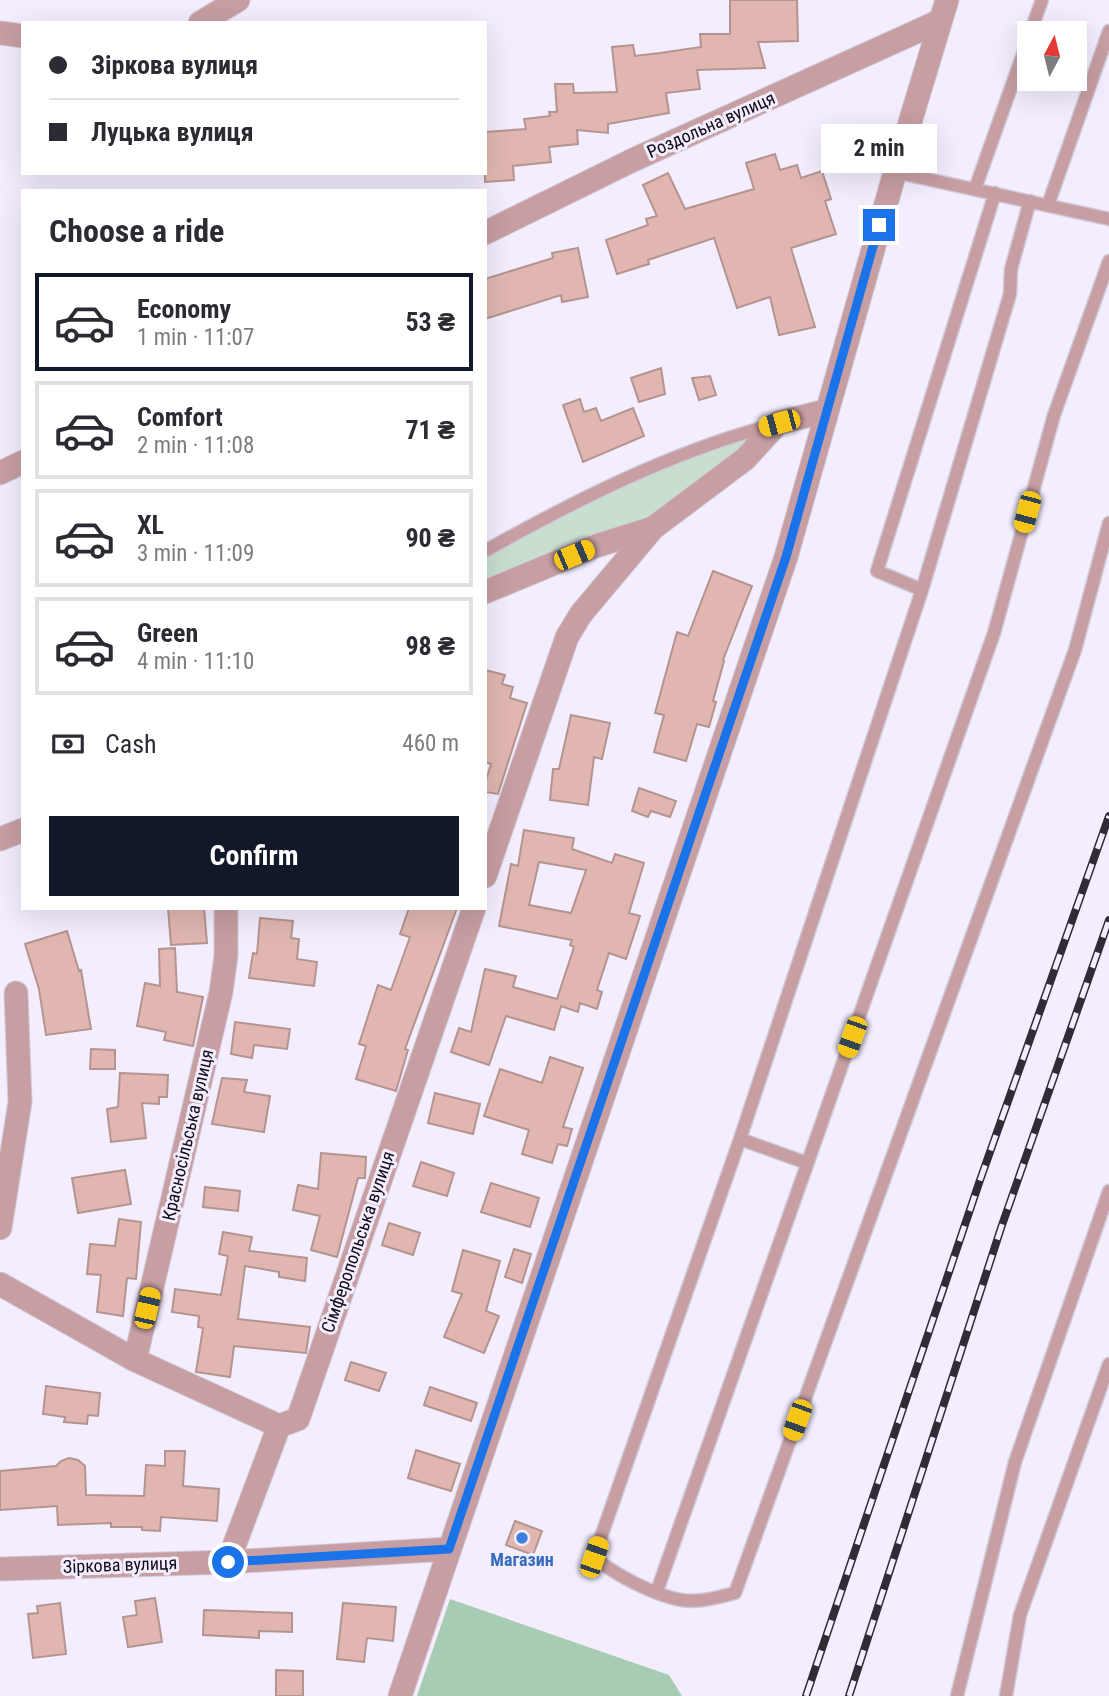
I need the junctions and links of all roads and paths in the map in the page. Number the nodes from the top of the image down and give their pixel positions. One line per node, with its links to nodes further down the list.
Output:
1 (238, 0): 4 (street)
2 (1042, 0): 5 (lane)
3 (943, 11): 10 (street); 16 (street, Роздольна вулиця)
4 (203, 21)
5 (1035, 21)
6 (1109, 31): 14 (lane)
7 (0, 33): 8 (street)
8 (21, 36)
9 (1017, 71): 11 (lane)
10 (894, 172): 11 (lane); 18 (street)
11 (975, 189): 12 (lane)
12 (995, 193): 13 (lane); 25 (lane)
13 (1030, 201): 14 (lane); 25 (lane)
14 (1048, 205): 15 (lane)
15 (1109, 219)
16 (487, 232)
17 (1109, 261): 34 (lane)
18 (826, 411): 19 (street); 41 (street)
19 (779, 423): 23 (street); 24 (lane)
20 (21, 463): 21 (street)
21 (0, 473)
22 (1109, 523): 44 (lane)
23 (653, 528): 26 (street); 29 (street)
24 (487, 550)
25 (922, 590): 33 (lane)
26 (487, 591)
27 (21, 831): 28 (street)
28 (0, 839)
29 (487, 870)
30 (226, 910): 38 (street, Красносільська вулиця)
31 (473, 910): 40 (street, Сімферопольська вулиця)
32 (16, 993): 36 (street)
33 (740, 1139): 34 (lane); 44 (lane)
34 (807, 1163): 44 (lane)
35 (1109, 1191): 46 (lane)
36 (0, 1228)
37 (0, 1284): 38 (street)
38 (135, 1360): 40 (street)
39 (1109, 1364): 47 (lane)
40 (279, 1426): 42 (street, Сімферопольська вулиця)
41 (449, 1549): 42 (street, Зіркова вулиця); 45 (street)
42 (228, 1562): 43 (street, Зіркова вулиця)
43 (0, 1569)
44 (656, 1591)
45 (400, 1696)
46 (957, 1696)
47 (1006, 1696)

